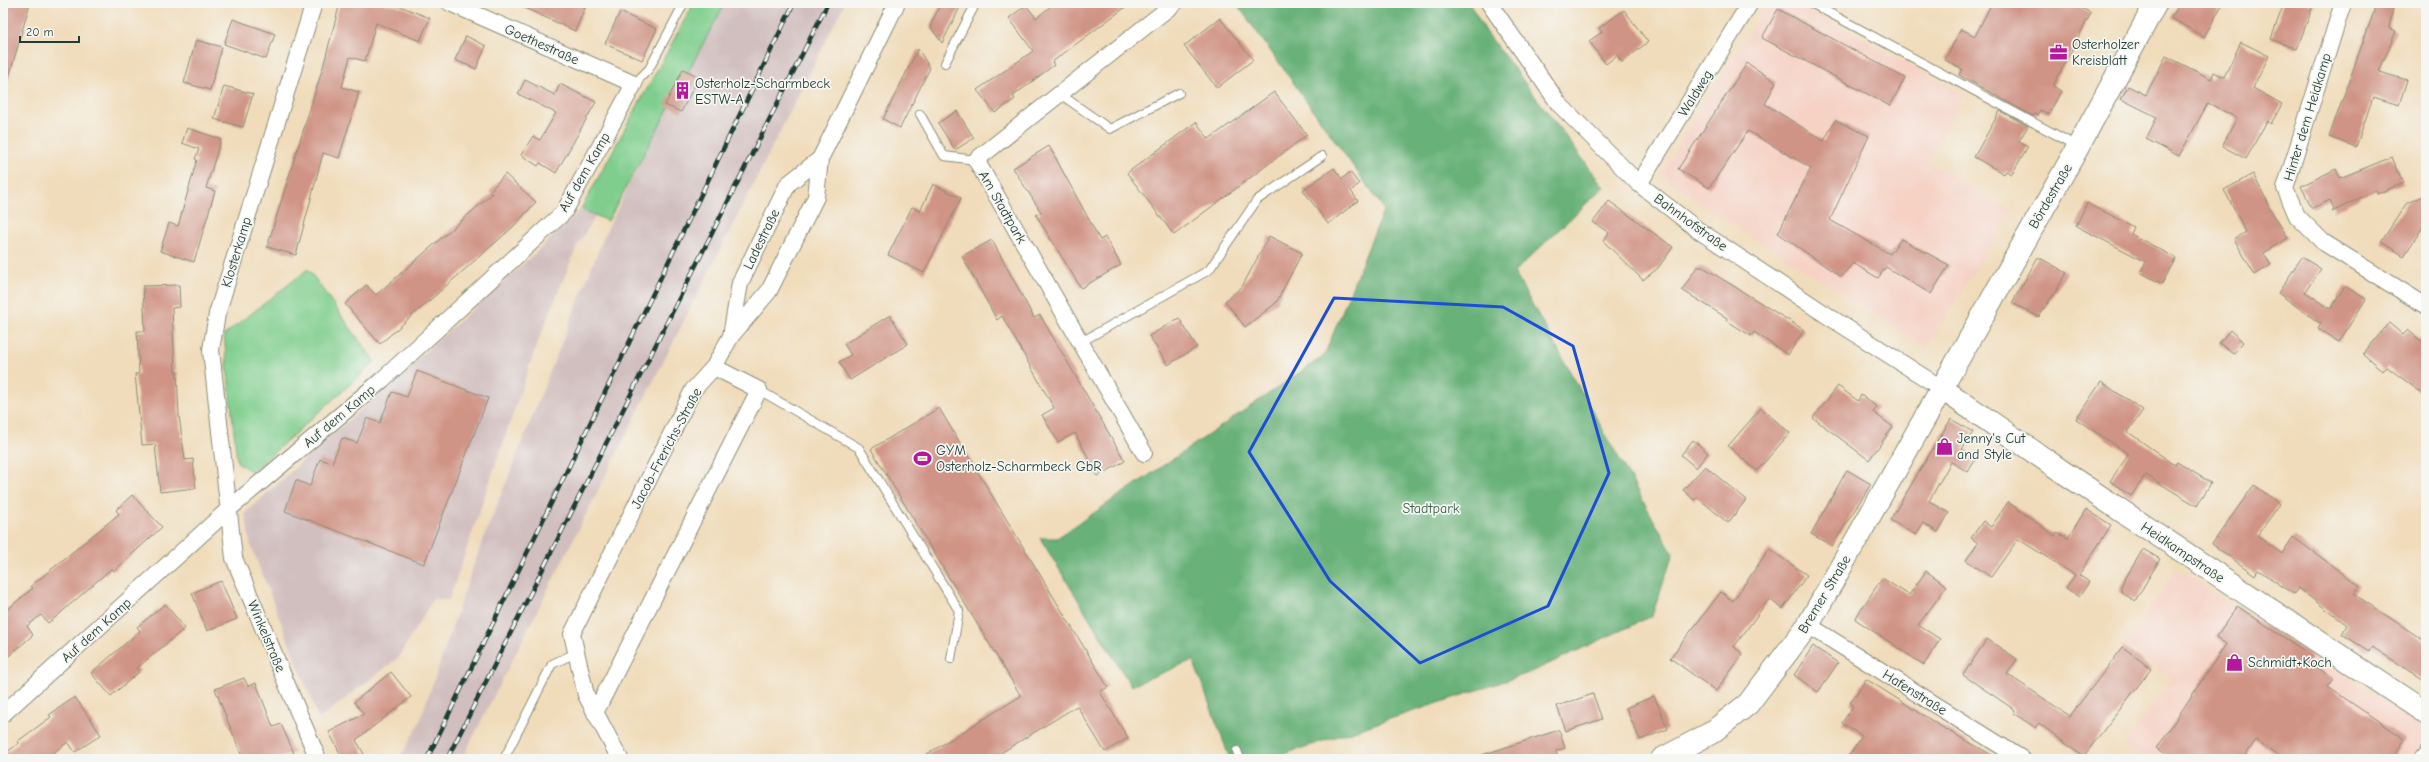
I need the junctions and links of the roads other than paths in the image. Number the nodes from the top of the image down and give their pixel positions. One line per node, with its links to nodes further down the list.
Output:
1 (314, 3): 29 (street, Klosterkamp)
2 (450, 3): 13 (street, Goethestraße)
3 (684, 3): 13 (lane)
4 (897, 3): 19 (street, Ladestraße)
5 (976, 3): 12 (lane)
6 (1175, 3): 15 (street, Am Stadtpark)
7 (1489, 3): 21 (street, Bahnhofstraße)
8 (1750, 3): 21 (street, Waldweg)
9 (1811, 3): 17 (lane)
10 (2156, 3): 17 (street, Bördestraße)
11 (2343, 3): 22 (street, Hinter dem Heidkamp)
12 (945, 62)
13 (634, 84): 29 (street, Auf dem Kamp)
14 (1178, 93): 15 (lane)
15 (1060, 94): 20 (street, Am Stadtpark)
16 (920, 114): 20 (lane)
17 (2078, 147): 26 (street, Bördestraße)
18 (1322, 156): 24 (lane)
19 (820, 159): 23 (street, Ladestraße); 23 (street, Ladestraße)
20 (976, 160): 24 (street, Am Stadtpark)
21 (1639, 184): 26 (street, Bahnhofstraße)
22 (2426, 306)
23 (731, 336): 25 (street, Ladestraße)
24 (1081, 342): 28 (street, Am Stadtpark)
25 (714, 367): 27 (street); 31 (street, Jacob-Frerichs-Straße)
26 (1941, 388): 30 (street, Bremer Straße); 34 (street, Heidkampstraße)
27 (758, 390): 32 (lane); 33 (street)
28 (1144, 453)
29 (229, 509): 35 (street, Auf dem Kamp); 37 (street, Winkelstraße)
30 (1808, 625): 40 (street, Bremer Straße); 41 (street, Hafenstraße)
31 (576, 653): 33 (street, Jacob-Frerichs-Straße); 38 (lane)
32 (951, 659)
33 (595, 713): 39 (street, Jacob-Frerichs-Straße)
34 (2426, 713)
35 (3, 714)
36 (2426, 748): 42 (lane)
37 (318, 759)
38 (504, 759)
39 (620, 759)
40 (1662, 759)
41 (2022, 759)
42 (2417, 759)

